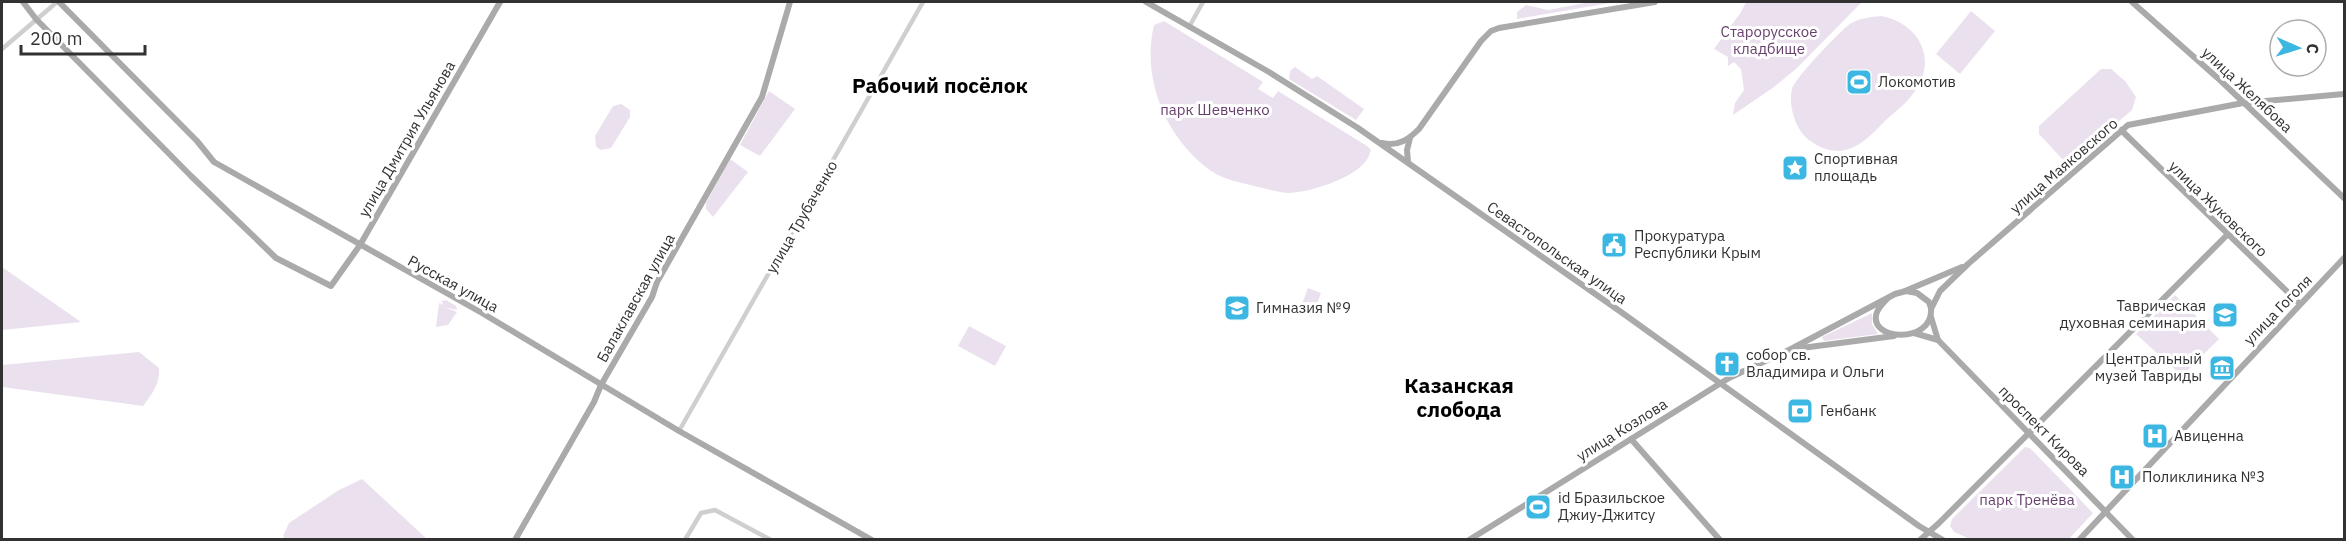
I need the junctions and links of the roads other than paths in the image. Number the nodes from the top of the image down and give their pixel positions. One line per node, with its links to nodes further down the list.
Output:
1 (23, 2): 10 (main road)
2 (58, 2): 10 (street); 21 (main road, Русская улица)
3 (500, 2): 21 (main road, улица Дмитрия Ульянова)
4 (790, 2): 36 (main road, Балаклавская улица)
5 (924, 2): 37 (street, улица Трубаченко)
6 (1146, 2): 11 (main road, Севастопольская улица)
7 (1203, 2): 11 (street)
8 (1655, 2): 16 (main road)
9 (2132, 2): 14 (main road, улица Желябова)
10 (36, 19): 12 (street); 21 (main road, улица Дмитрия Ульянова)
11 (1189, 27): 17 (main road, Севастопольская улица)
12 (2, 49)
13 (2344, 94): 14 (main road, улица Маяковского)
14 (2243, 103): 15 (main road, улица Маяковского); 19 (main road, улица Желябова)
15 (2121, 130): 20 (main road, улица Жуковского); 23 (main road, улица Маяковского)
16 (1410, 138): 17 (main road); 18 (main road)
17 (1376, 141): 18 (main road, Севастопольская улица)
18 (1408, 162): 35 (main road, Севастопольская улица)
19 (2344, 198)
20 (2227, 235): 26 (main road, улица Жуковского); 38 (main road)
21 (360, 245): 36 (main road, Русская улица)
22 (2344, 258): 26 (main road, улица Гоголя)
23 (1968, 264): 24 (main road); 27 (main road)
24 (1902, 292): 25 (main road); 27 (main road)
25 (1889, 297): 30 (main road, улица Козлова); 31 (main road)
26 (2300, 304): 40 (main road, улица Гоголя)
27 (1931, 308): 28 (main road)
28 (1931, 317): 29 (main road); 32 (main road, проспект Кирова)
29 (1914, 333): 31 (main road); 32 (main road, проспект Кирова)
30 (1817, 334): 33 (main road); 34 (main road, улица Козлова)
31 (1897, 335): 33 (main road, улица Козлова)
32 (1938, 340): 38 (main road, проспект Кирова)
33 (1822, 346): 34 (main road, улица Козлова)
34 (1791, 349): 35 (main road, улица Козлова)
35 (1720, 384): 39 (main road, улица Козлова); 41 (main road, Севастопольская улица)
36 (601, 385): 37 (main road, Русская улица); 42 (main road, Балаклавская улица)
37 (679, 431): 45 (main road, Русская улица)
38 (2028, 433): 40 (main road, проспект Кирова); 41 (main road)
39 (1631, 439): 46 (main road, улица Козлова); 47 (main road)
40 (2105, 509): 50 (main road, улица Гоголя); 51 (main road, проспект Кирова)
41 (1929, 531): 48 (main road); 49 (main road, Севастопольская улица)
42 (515, 540)
43 (685, 540): 44 (street)
44 (771, 540)
45 (872, 540)
46 (1470, 540)
47 (1720, 540)
48 (1920, 540)
49 (1943, 540)
50 (2079, 540)
51 (2133, 540)

